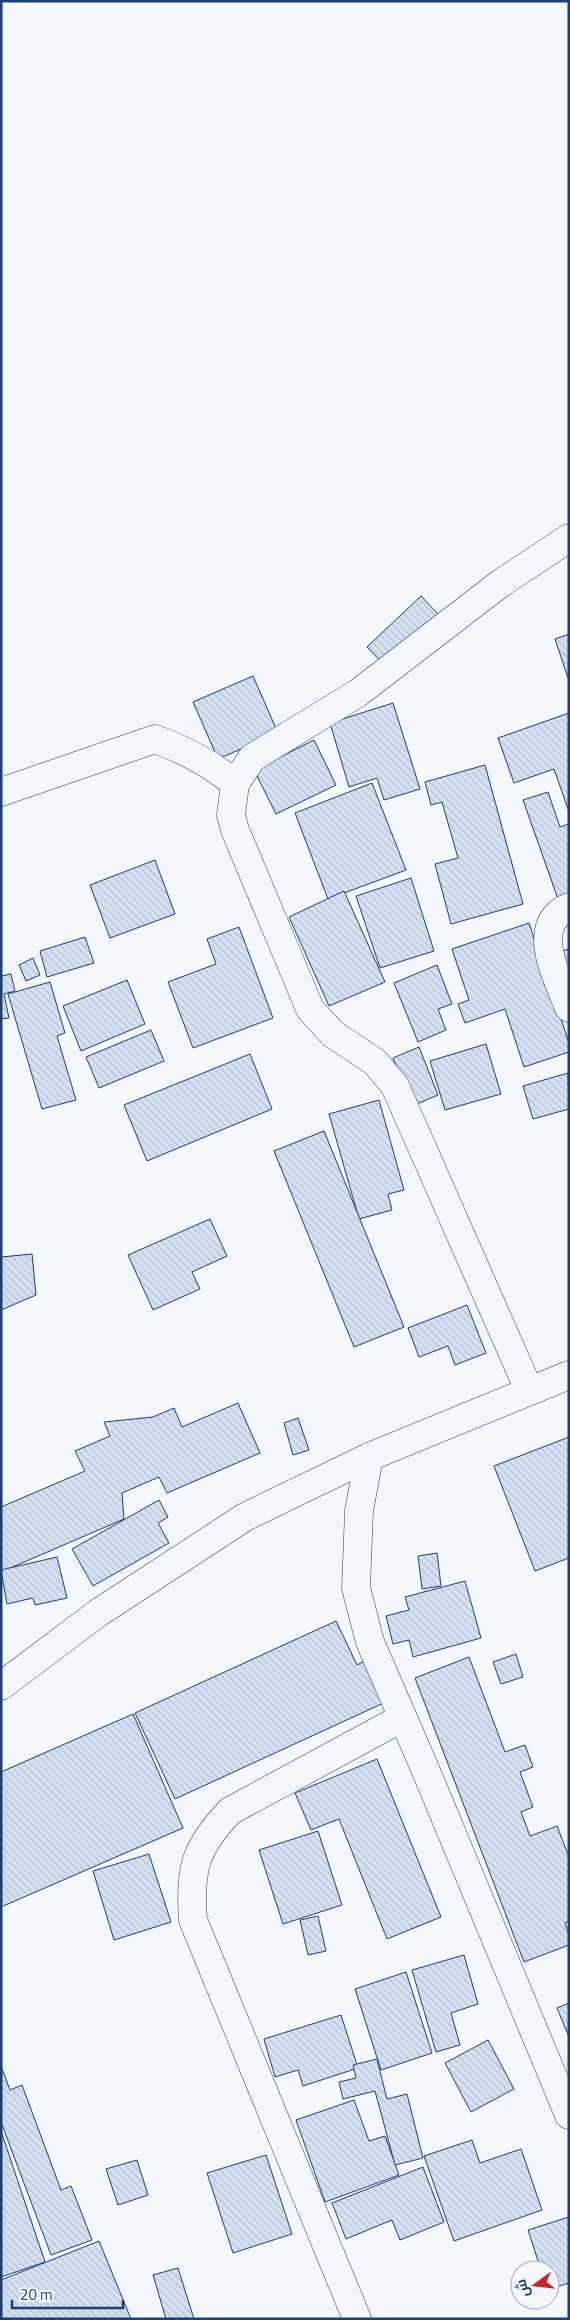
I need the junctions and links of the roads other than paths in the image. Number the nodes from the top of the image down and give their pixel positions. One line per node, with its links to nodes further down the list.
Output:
1 (569, 538): 2 (street)
2 (235, 784): 3 (street); 7 (street)
3 (1, 792)
4 (569, 907): 5 (street)
5 (569, 1008)
6 (569, 1375): 7 (street)
7 (529, 1390): 8 (street)
8 (369, 1458): 9 (street); 10 (street)
9 (1, 1686)
10 (402, 1718): 11 (street); 12 (street)
11 (569, 2115)
12 (357, 2319)

